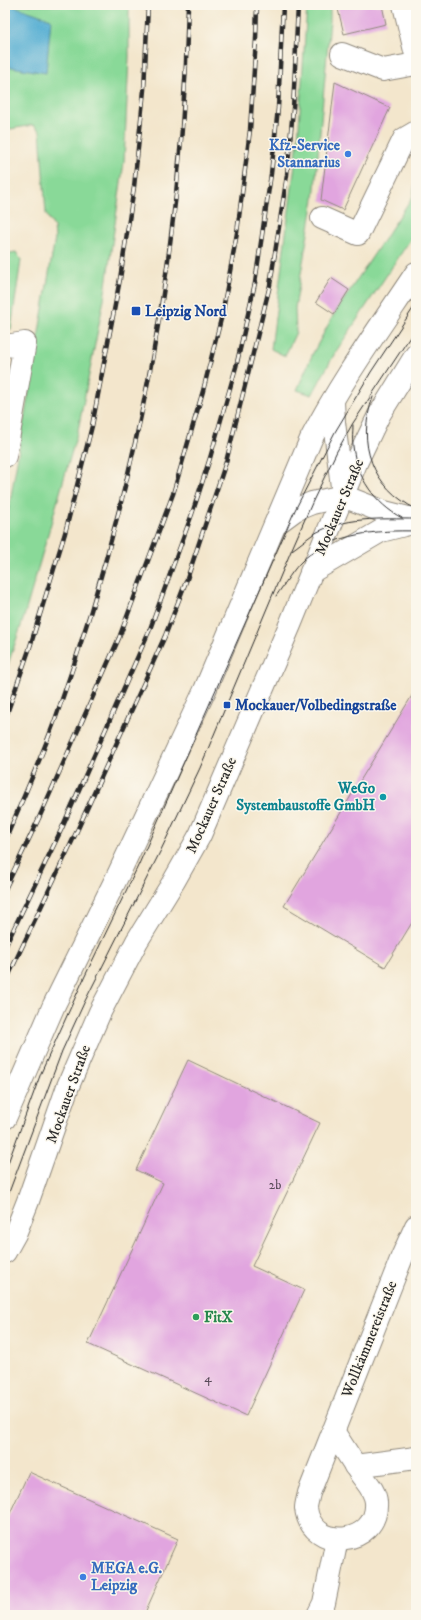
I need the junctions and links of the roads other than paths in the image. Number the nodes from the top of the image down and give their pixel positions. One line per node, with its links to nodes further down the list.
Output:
1 (404, 5): 3 (main road)
2 (342, 54): 4 (main road)
3 (416, 55)
4 (416, 64)
5 (416, 132): 6 (main road)
6 (322, 218)
7 (416, 272): 10 (main road)
8 (5, 346): 11 (main road)
9 (416, 355): 12 (main road, Mockauer Straße)
10 (333, 401): 12 (main road); 14 (main road)
11 (5, 456)
12 (343, 496): 13 (main road); 14 (main road); 15 (main road, Mockauer Straße)
13 (416, 521): 15 (main road)
14 (276, 524): 16 (main road)
15 (311, 572): 18 (main road, Mockauer Straße)
16 (5, 1118)
17 (416, 1226): 19 (main road, Wollkämmereistraße)
18 (5, 1252)
19 (333, 1431): 21 (main road); 22 (main road, Wollkämmereistraße)
20 (416, 1458): 21 (main road)
21 (355, 1466): 22 (main road)
22 (337, 1539): 23 (main road)
23 (318, 1615)

